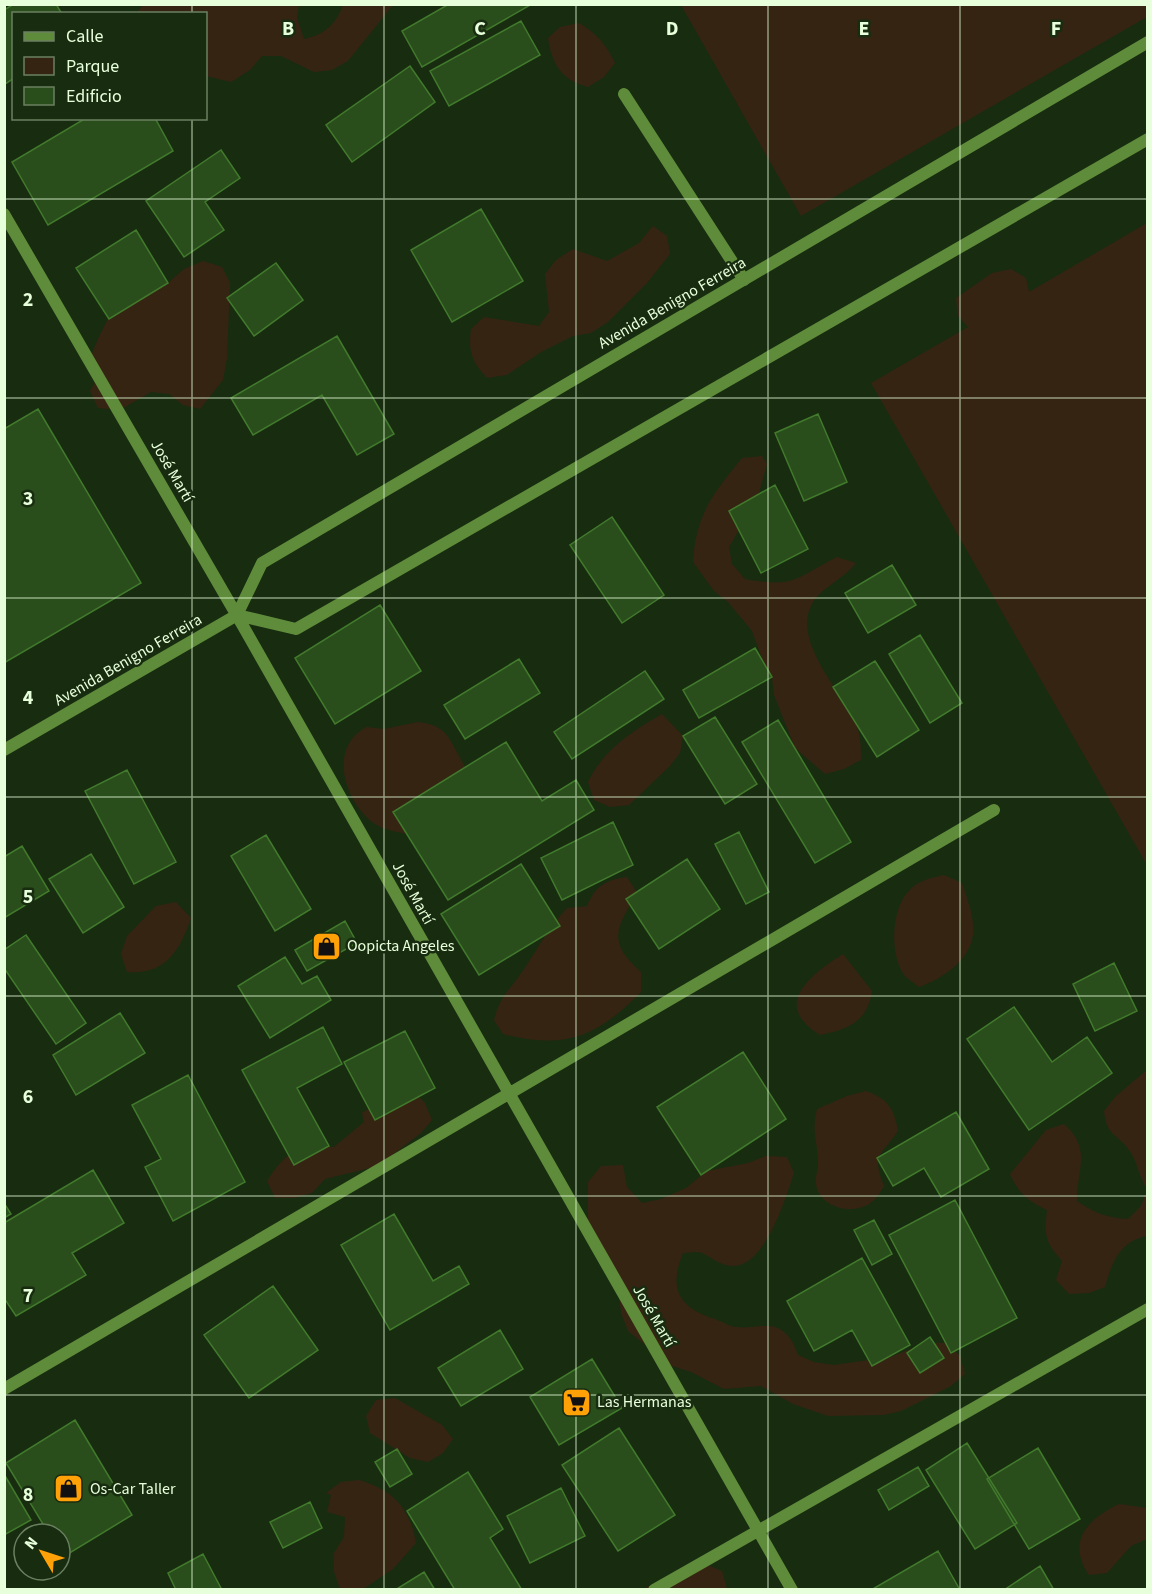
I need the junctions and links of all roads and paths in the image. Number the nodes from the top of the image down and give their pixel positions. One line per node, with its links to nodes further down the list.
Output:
1 (1148, 42): 5 (street, Avenida Benigno Ferreira)
2 (624, 94): 5 (street)
3 (1148, 139): 6 (street)
4 (4, 214): 6 (street, José Martí)
5 (744, 280): 6 (street, Avenida Benigno Ferreira)
6 (237, 615): 7 (street, Avenida Benigno Ferreira); 9 (street, José Martí)
7 (4, 750)
8 (994, 810): 9 (street)
9 (508, 1094): 11 (street); 12 (street, José Martí)
10 (1148, 1309): 12 (street)
11 (4, 1389)
12 (758, 1530): 13 (street); 14 (street, José Martí)
13 (654, 1590)
14 (792, 1590)

